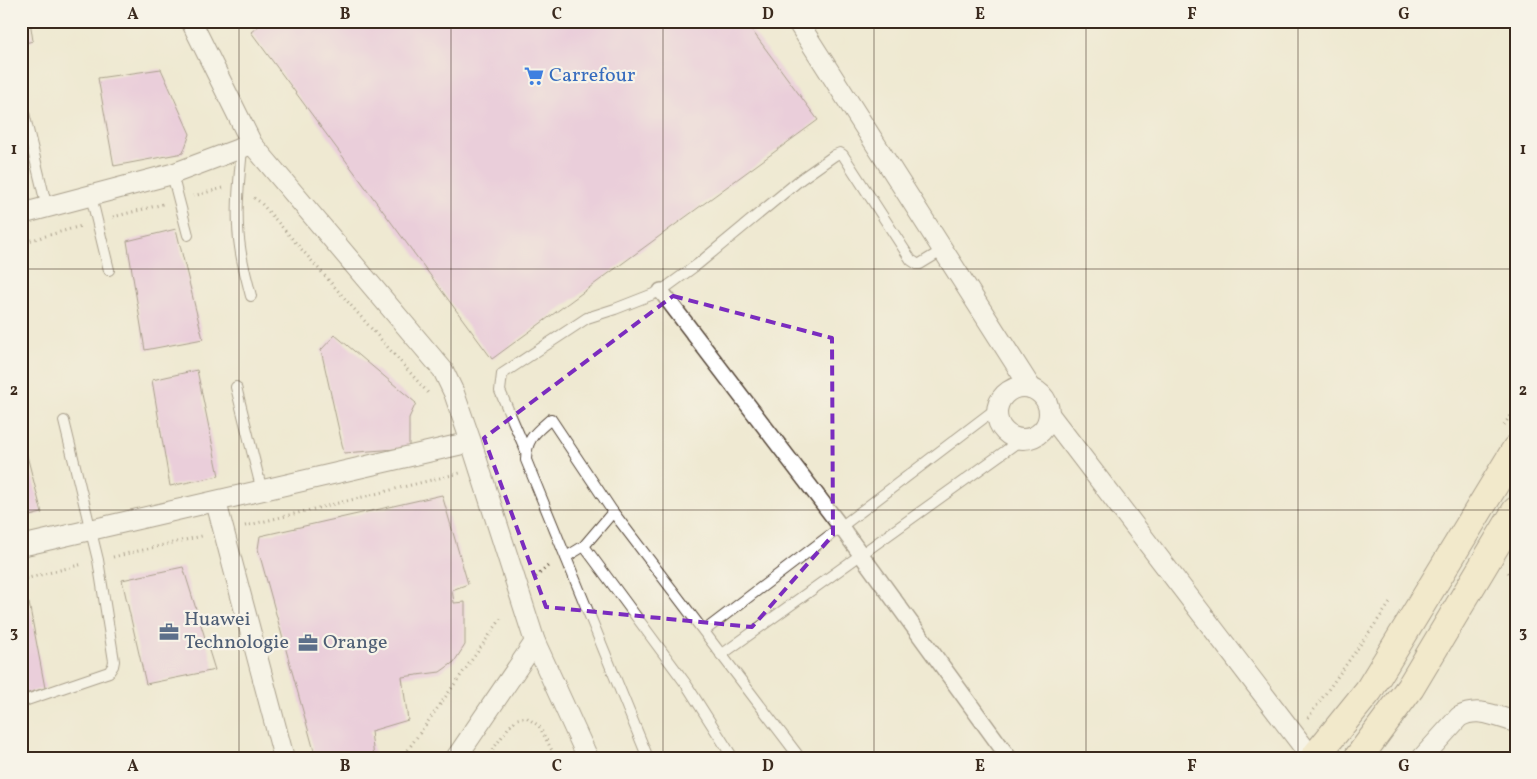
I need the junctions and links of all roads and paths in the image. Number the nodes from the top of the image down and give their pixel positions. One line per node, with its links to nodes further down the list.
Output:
1 (192, 21): 4 (street)
2 (796, 21): 14 (street)
3 (21, 101): 9 (lane)
4 (247, 146): 5 (street); 6 (lane); 25 (street)
5 (172, 174): 7 (street); 8 (lane)
6 (239, 190): 8 (path); 17 (lane); 20 (path)
7 (91, 196): 9 (street); 11 (lane)
8 (179, 200): 11 (path); 12 (lane)
9 (47, 208): 10 (street)
10 (21, 214)
11 (97, 222): 13 (path); 15 (lane)
12 (188, 235)
13 (21, 243)
14 (943, 250): 16 (lane); 19 (street)
15 (109, 270)
16 (661, 291): 27 (lane); 33 (street)
17 (251, 296)
18 (236, 387): 29 (lane)
19 (1030, 388): 21 (street); 22 (street)
20 (431, 396)
21 (998, 408): 24 (street); 33 (lane)
22 (1049, 414): 24 (street); 58 (street)
23 (64, 421): 34 (lane)
24 (1022, 439): 38 (lane)
25 (471, 442): 28 (street); 29 (street)
26 (1516, 448): 58 (main road)
27 (526, 451): 32 (lane); 39 (lane)
28 (480, 468): 35 (path); 42 (street)
29 (262, 491): 30 (street)
30 (216, 502): 34 (street); 35 (street)
31 (1516, 511): 59 (main road)
32 (613, 512): 37 (lane); 43 (lane)
33 (841, 527): 38 (street); 43 (lane)
34 (92, 530): 36 (street); 40 (lane)
35 (224, 531): 40 (path); 48 (street)
36 (21, 546)
37 (584, 546): 39 (lane); 55 (lane)
38 (861, 555): 45 (lane); 57 (street)
39 (566, 557): 42 (path); 54 (lane)
40 (98, 560): 41 (path); 46 (lane)
41 (21, 580)
42 (519, 593): 44 (street); 49 (path)
43 (704, 631): 45 (lane)
44 (535, 642): 50 (street); 53 (street)
45 (722, 655): 56 (lane)
46 (21, 702)
47 (1516, 722): 60 (street)
48 (284, 758)
49 (402, 758)
50 (456, 758)
51 (487, 758): 52 (path)
52 (556, 758)
53 (588, 758)
54 (648, 758)
55 (734, 758)
56 (800, 758)
57 (1009, 758)
58 (1313, 758)
59 (1358, 758)
60 (1422, 758)

